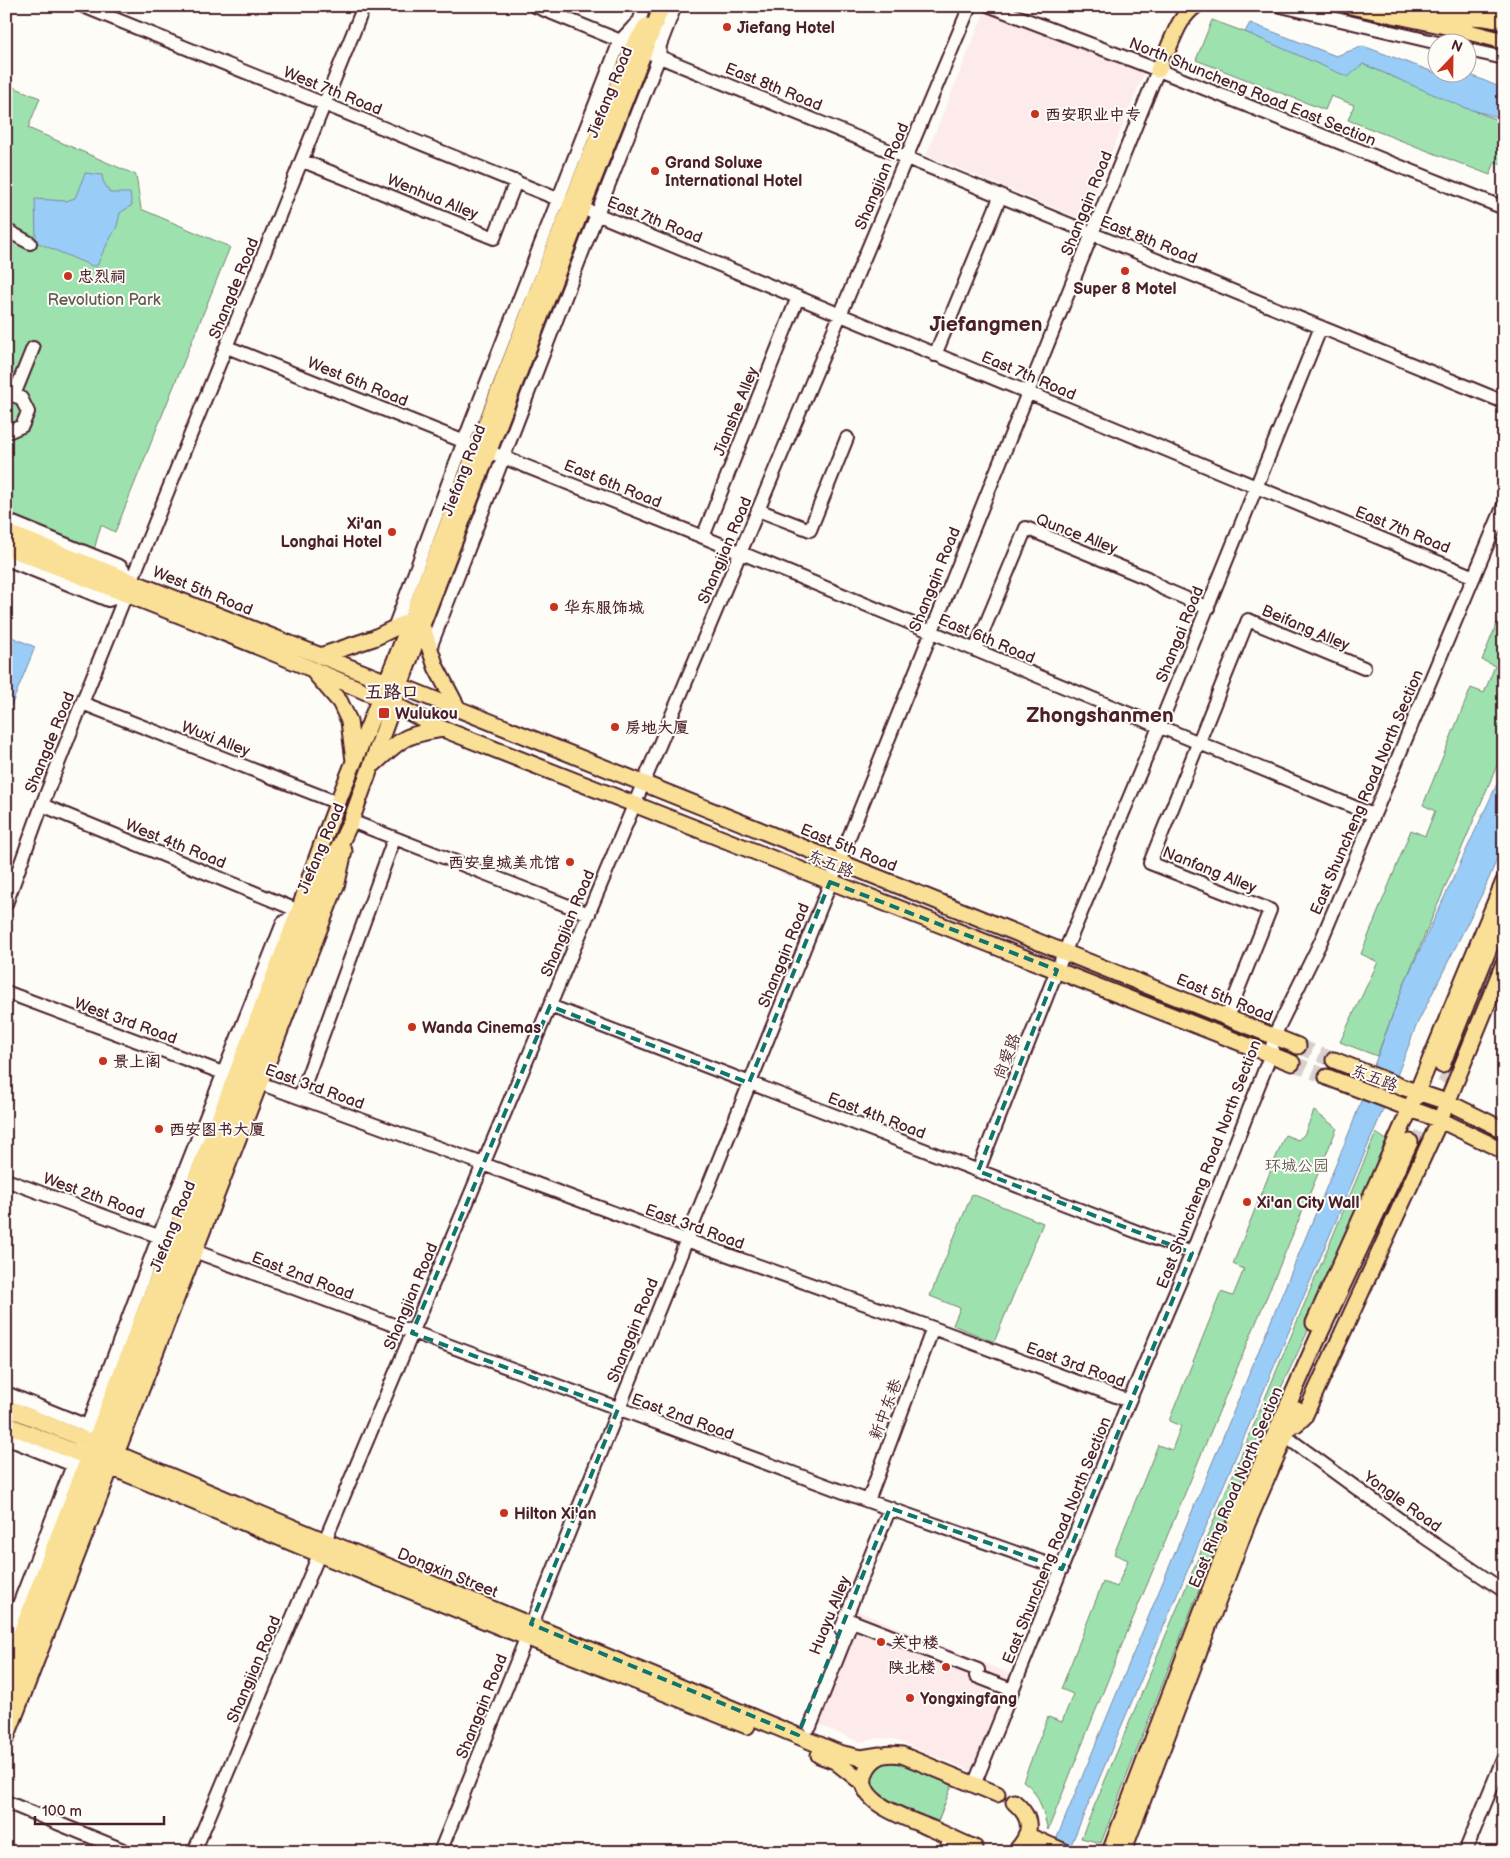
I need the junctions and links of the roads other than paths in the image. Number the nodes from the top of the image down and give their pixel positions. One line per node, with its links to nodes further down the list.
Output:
1 (83, 6): 15 (street, West 7th Road)
2 (364, 6): 27 (street, Shangde Road)
3 (535, 6): 21 (street, East 8th Road)
4 (644, 6): 21 (street)
5 (654, 6): 21 (main road, Jiefang Road)
6 (662, 6): 21 (main road, Jiefang Road)
7 (675, 6): 25 (street)
8 (970, 6): 28 (street, Shangjian Road)
9 (990, 6): 26 (street, North Shuncheng Road East Section)
10 (1195, 6): 22 (main road)
11 (1281, 6): 20 (street)
12 (1350, 6): 17 (main road)
13 (1405, 6): 17 (main road)
14 (1480, 6): 16 (street)
15 (99, 9): 27 (street, West 7th Road)
16 (1504, 12)
17 (1443, 20): 18 (main road); 19 (main road); 23 (main road)
18 (1504, 22)
19 (1504, 30)
20 (1428, 41)
21 (632, 46): 25 (street, East 8th Road); 32 (main road, Jiefang Road)
22 (1168, 49)
23 (1501, 49): 24 (street)
24 (1478, 50)
25 (659, 51): 28 (street, East 8th Road); 34 (street)
26 (1159, 67): 33 (street, North Shuncheng Road East Section); 36 (street, Shangqin Road)
27 (326, 105): 29 (street, Shangde Road); 30 (street, West 7th Road)
28 (906, 158): 31 (street, East 8th Road); 39 (street, Shangjian Road)
29 (303, 161): 30 (street, Wenhua Alley); 41 (street, Shangde Road)
30 (516, 181): 32 (street, West 7th Road)
31 (1001, 196): 36 (street, East 8th Road); 43 (street)
32 (570, 204): 34 (street, East 7th Road); 49 (main road, Jiefang Road)
33 (1504, 208)
34 (596, 214): 38 (street, East 7th Road); 49 (street)
35 (6, 230): 37 (street)
36 (1091, 233): 40 (street, East 8th Road); 44 (street, Shangqin Road)
37 (30, 243)
38 (798, 297): 39 (street, East 7th Road); 55 (street, Jianshe Alley)
39 (840, 316): 43 (street, East 7th Road); 52 (street, Shangjian Road)
40 (1321, 327): 46 (street, East 8th Road); 50 (street, Shangai Road)
41 (227, 347): 49 (street, West 6th Road); 60 (street, Shangde Road)
42 (33, 348): 45 (street)
43 (935, 355): 44 (street, East 7th Road)
44 (1027, 393): 50 (street, East 7th Road); 64 (street, Shangqin Road)
45 (10, 394): 47 (street)
46 (1504, 402)
47 (6, 431)
48 (847, 438): 52 (street)
49 (484, 449): 55 (street, East 6th Road); 62 (main road, Jiefang Road); 63 (street); 65 (street)
50 (1256, 488): 59 (street, East 7th Road); 61 (street, Shangai Road)
51 (1504, 505): 59 (street, East Shuncheng Road North Section)
52 (758, 510): 57 (street, Shangjian Road)
53 (6, 520): 60 (street)
54 (6, 532): 60 (main road, West 5th Road)
55 (703, 537): 57 (street, East 6th Road)
56 (6, 547): 60 (main road, West 5th Road)
57 (740, 553): 64 (street, East 6th Road); 79 (street, Shangjian Road)
58 (6, 559): 60 (street)
59 (1474, 577): 83 (street, East Shuncheng Road North Section)
60 (129, 588): 67 (main road, West 5th Road); 69 (main road, West 5th Road); 72 (street, Shangde Road)
61 (1208, 608): 66 (street, Qunce Alley); 74 (street, Shangai Road)
62 (416, 622): 63 (main road); 65 (main road); 70 (main road, Jiefang Road)
63 (394, 628): 67 (main road)
64 (930, 632): 66 (street, East 6th Road); 86 (street, Shangqin Road)
65 (430, 648): 73 (main road)
66 (975, 650): 74 (street, East 6th Road)
67 (320, 656): 70 (main road, West 5th Road)
68 (1364, 668): 76 (street, Beifang Alley)
69 (313, 670): 71 (main road, West 5th Road); 77 (main road)
70 (394, 684): 71 (main road, Jiefang Road); 73 (main road, East 5th Road)
71 (387, 702): 75 (main road, 东五路); 77 (main road, Jiefang Road); 78 (main road, Jiefang Road)
72 (82, 703): 80 (street, Wuxi Alley); 82 (street, Shangde Road)
73 (458, 709): 79 (main road, East 5th Road)
74 (1159, 727): 76 (street, East 6th Road); 96 (street, Shangai Road)
75 (443, 729): 78 (main road); 81 (main road, 东五路)
76 (1197, 743): 83 (street, East 6th Road); 102 (street, Nanfang Alley)
77 (354, 763): 80 (main road, Jiefang Road)
78 (372, 767): 84 (main road, Jiefang Road)
79 (643, 783): 81 (street, Shangjian Road); 86 (main road, East 5th Road)
80 (338, 802): 90 (main road, Jiefang Road)
81 (636, 804): 88 (main road, 东五路); 92 (street, Shangjian Road)
82 (42, 805): 89 (street, Shangde Road); 90 (street, West 4th Road)
83 (1373, 815): 103 (street, East Shuncheng Road North Section)
84 (351, 821): 85 (street); 93 (main road); 95 (main road, Jiefang Road)
85 (394, 839): 92 (street); 113 (street)
86 (838, 862): 88 (street, Shangqin Road); 96 (main road, East 5th Road)
87 (1504, 881): 112 (main road)
88 (830, 882): 98 (main road, 东五路); 111 (street, Shangqin Road)
89 (6, 904)
90 (299, 910): 108 (main road, Jiefang Road)
91 (1504, 911): 94 (main road)
92 (589, 914): 101 (street, Shangjian Road)
93 (317, 934): 95 (main road); 110 (main road)
94 (1504, 937)
95 (300, 943): 110 (main road, Jiefang Road)
96 (1064, 952): 98 (street, 尚爱路); 102 (main road, East 5th Road)
97 (1504, 963): 99 (main road)
98 (1057, 970): 105 (main road, 东五路); 120 (street, 尚爱路)
99 (1498, 991): 114 (main road)
100 (6, 992): 108 (street, West 3rd Road)
101 (550, 1006): 111 (street, East 4th Road); 119 (street, Shangjian Road)
102 (1227, 1017): 103 (main road, East 5th Road)
103 (1274, 1036): 104 (main road, East 5th Road); 105 (street, East Shuncheng Road North Section)
104 (1298, 1046)
105 (1271, 1054): 107 (main road); 124 (street, East Shuncheng Road North Section)
106 (1334, 1060): 112 (main road, 东五路)
107 (1292, 1063)
108 (229, 1076): 123 (main road, Jiefang Road)
109 (1327, 1077): 115 (main road, 东五路)
110 (254, 1081): 113 (street, East 3rd Road); 123 (main road, Jiefang Road)
111 (749, 1083): 120 (street, East 4th Road); 122 (street, Shangqin Road)
112 (1409, 1090): 114 (main road, 东五路); 115 (main road)
113 (300, 1097): 119 (street, East 3rd Road)
114 (1447, 1102): 116 (main road); 117 (main road, 东五路)
115 (1410, 1109): 116 (main road, 东五路); 134 (main road)
116 (1440, 1120): 118 (main road, 东五路); 132 (main road)
117 (1504, 1130)
118 (1504, 1151)
119 (484, 1164): 122 (street, East 3rd Road); 126 (street, Shangjian Road)
120 (978, 1171): 124 (street, East 4th Road)
121 (6, 1180): 123 (street, West 2th Road)
122 (686, 1240): 125 (street, East 3rd Road); 130 (street, Shangqin Road)
123 (176, 1243): 126 (street, East 2nd Road); 135 (main road, Jiefang Road); 135 (main road)
124 (1192, 1253): 128 (street, East Shuncheng Road North Section)
125 (933, 1328): 128 (street, East 3rd Road); 136 (street, 新中东巷)
126 (412, 1333): 130 (street, East 2nd Road); 138 (street, Shangjian Road)
127 (6, 1392): 135 (street)
128 (1129, 1401): 139 (street, East Shuncheng Road North Section)
129 (6, 1406): 135 (main road, Dongxin Street)
130 (618, 1409): 136 (street, East 2nd Road); 141 (street, Shangqin Road)
131 (6, 1424): 135 (main road, Dongxin Street)
132 (1285, 1436): 134 (main road, East Ring Road North Section); 140 (street, Yongle Road); 164 (main road, East Ring Road North Section)
133 (6, 1438): 135 (street)
134 (1269, 1444): 163 (main road, East Ring Road North Section)
135 (93, 1451): 138 (main road, Dongxin Street); 142 (street); 143 (main road, Jiefang Road); 145 (main road, Jiefang Road); 147 (main road)
136 (868, 1501): 137 (street, East 2nd Road)
137 (890, 1508): 139 (street, East 2nd Road); 146 (street, Huayu Alley)
138 (322, 1548): 141 (main road, Dongxin Street); 159 (street, Shangjian Road)
139 (1062, 1569): 144 (street, East Shuncheng Road North Section)
140 (1504, 1591)
141 (529, 1631): 146 (main road, Dongxin Street); 150 (main road, Dongxin Street); 160 (street, Shangqin Road)
142 (6, 1638)
143 (6, 1672)
144 (1012, 1690): 146 (street); 151 (street, East Shuncheng Road North Section)
145 (6, 1703)
146 (804, 1731): 148 (main road, Dongxin Street)
147 (6, 1738)
148 (880, 1755): 150 (main road); 151 (main road, Dongxin Street)
149 (1504, 1757): 165 (street)
150 (864, 1784): 156 (main road, Dongxin Street)
151 (974, 1785): 152 (main road, Dongxin Street)
152 (997, 1794)
153 (6, 1802): 158 (street)
154 (1014, 1802): 155 (main road)
155 (1026, 1836): 161 (main road); 162 (main road)
156 (948, 1845): 157 (main road, Dongxin Street)
157 (975, 1848)
158 (128, 1852)
159 (194, 1852)
160 (440, 1852)
161 (1015, 1852)
162 (1065, 1852)
163 (1110, 1852)
164 (1123, 1852)
165 (1465, 1852)

